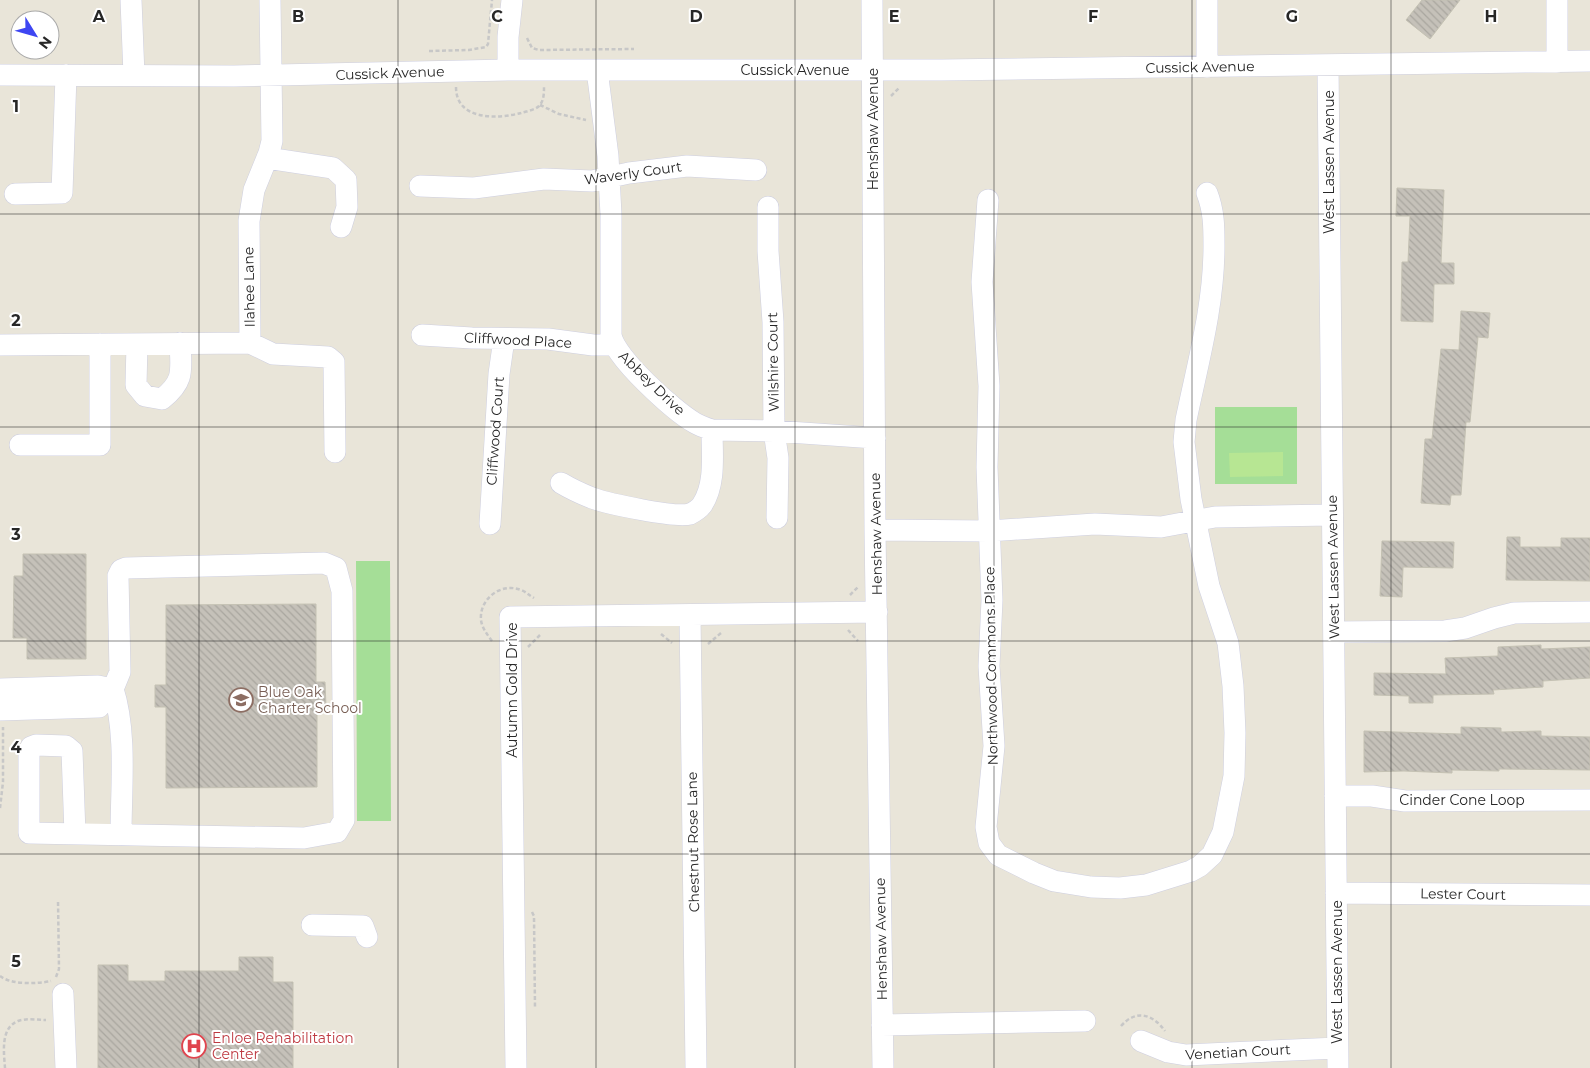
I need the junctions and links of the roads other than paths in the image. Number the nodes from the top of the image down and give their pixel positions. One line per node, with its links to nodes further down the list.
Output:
1 (131, 0): 16 (street)
2 (270, 0): 17 (street, Ilahee Lane)
3 (512, 0): 11 (street)
4 (872, 0): 13 (street, Henshaw Avenue)
5 (1207, 0): 10 (street)
6 (1557, 0): 7 (street)
7 (1557, 62): 8 (street, Cussick Avenue); 9 (street, Cussick Avenue)
8 (1590, 62)
9 (1328, 65): 10 (street, Cussick Avenue); 41 (street, West Lassen Avenue)
10 (1207, 67): 13 (street, Cussick Avenue)
11 (508, 70): 12 (street, Cussick Avenue); 17 (street, Cussick Avenue)
12 (597, 70): 13 (street, Cussick Avenue); 20 (street, Abbey Drive)
13 (873, 70): 37 (street, Henshaw Avenue)
14 (0, 75): 15 (street, Cussick Avenue)
15 (66, 75): 16 (street, Cussick Avenue); 23 (street)
16 (134, 75): 17 (street, Cussick Avenue)
17 (271, 76): 18 (street, Ilahee Lane)
18 (267, 158): 26 (street); 30 (street, Ilahee Lane)
19 (756, 170): 20 (street, Waverly Court)
20 (609, 177): 21 (street, Waverly Court); 34 (street, Abbey Drive)
21 (420, 186)
22 (1207, 193): 43 (street, Northwood Commons Place)
23 (15, 194)
24 (988, 200): 46 (street, Northwood Commons Place)
25 (768, 206): 36 (street, Wilshire Court)
26 (342, 227)
27 (422, 335): 28 (street, Cliffwood Place)
28 (504, 339): 34 (street, Cliffwood Place); 44 (street, Cliffwood Court)
29 (180, 343): 30 (street, Ilahee Lane); 32 (street, Ilahee Lane); 32 (street)
30 (250, 343): 39 (street)
31 (100, 344): 32 (street, Ilahee Lane); 33 (street, Ilahee Lane); 38 (street)
32 (137, 344)
33 (0, 345)
34 (614, 345): 35 (street, Abbey Drive)
35 (712, 430): 36 (street, Abbey Drive); 40 (street)
36 (774, 432): 37 (street, Abbey Drive); 42 (street, Wilshire Court)
37 (875, 438): 45 (street, Henshaw Avenue)
38 (20, 445)
39 (335, 452)
40 (561, 483)
41 (1332, 516): 43 (street); 50 (street, West Lassen Avenue)
42 (777, 518)
43 (1195, 520): 46 (street); 46 (street, Northwood Commons Place)
44 (490, 524)
45 (876, 530): 46 (street); 47 (street, Henshaw Avenue)
46 (989, 532)
47 (877, 612): 49 (street, Autumn Gold Drive); 64 (street, Henshaw Avenue)
48 (1590, 612): 50 (street)
49 (690, 615): 68 (street, Autumn Gold Drive); 69 (street, Chestnut Rose Lane)
50 (1334, 632): 54 (street, West Lassen Avenue)
51 (0, 689): 52 (street)
52 (112, 689): 53 (street); 57 (street); 57 (street)
53 (2, 717)
54 (1335, 796): 55 (street, Cinder Cone Loop); 58 (street, West Lassen Avenue)
55 (1590, 800)
56 (75, 834): 57 (street)
57 (122, 834)
58 (1336, 893): 59 (street, Lester Court); 66 (street, West Lassen Avenue)
59 (1590, 895)
60 (312, 925): 61 (street)
61 (367, 937)
62 (63, 994): 67 (street)
63 (1085, 1021): 64 (street)
64 (882, 1025): 70 (street, Henshaw Avenue)
65 (1141, 1041): 66 (street, Venetian Court)
66 (1338, 1058)
67 (66, 1068)
68 (516, 1068)
69 (696, 1068)
70 (883, 1068)

